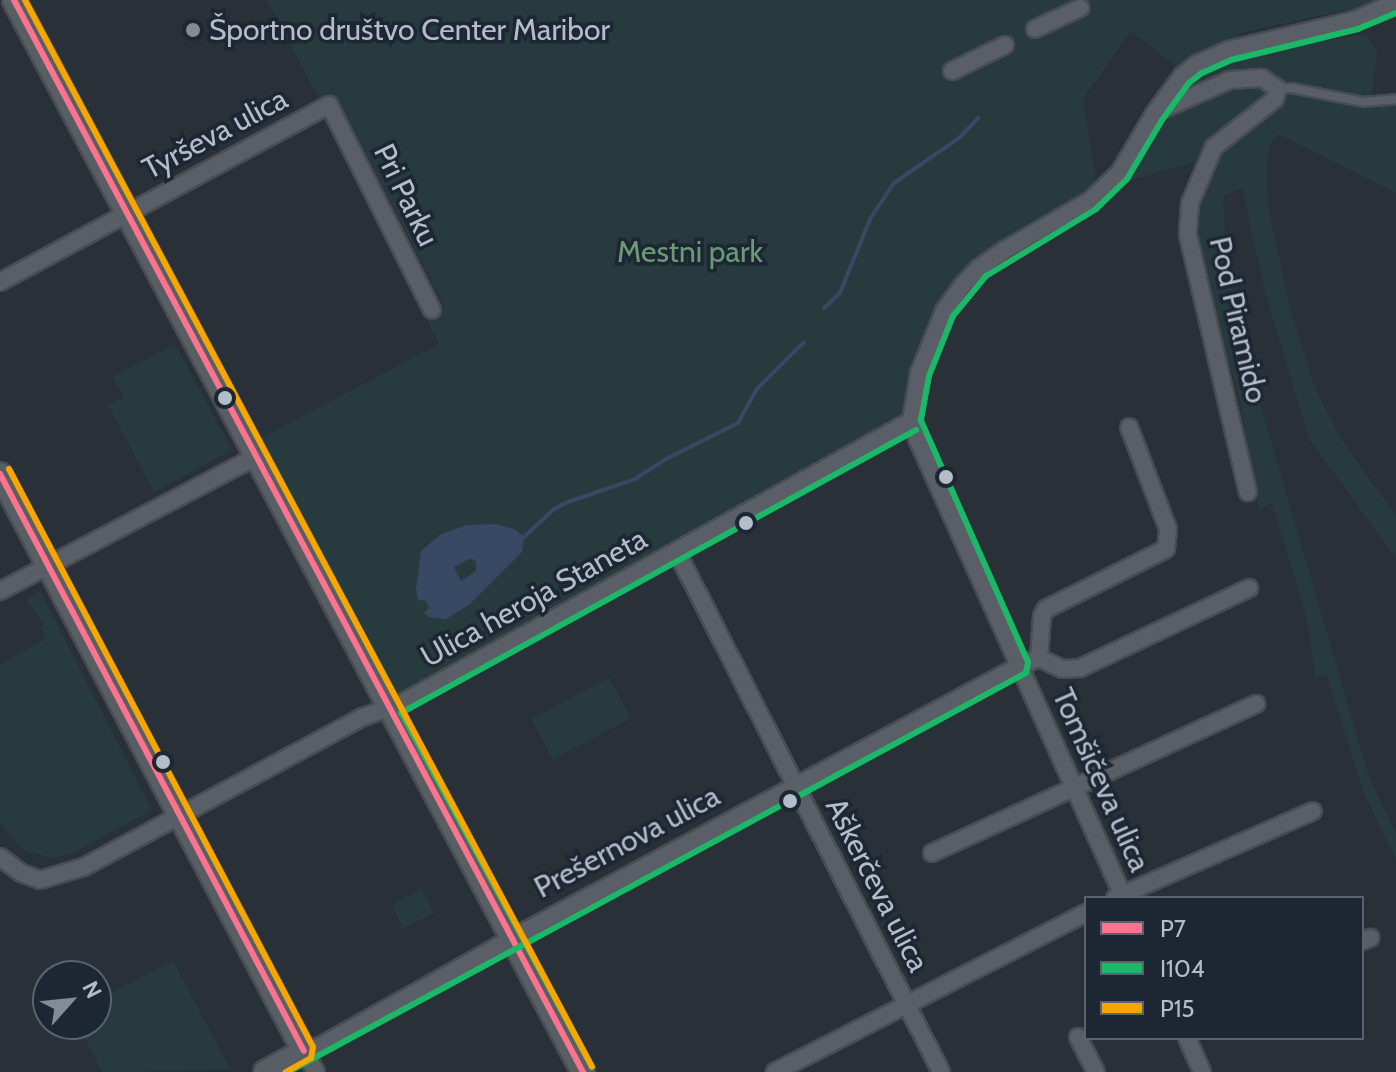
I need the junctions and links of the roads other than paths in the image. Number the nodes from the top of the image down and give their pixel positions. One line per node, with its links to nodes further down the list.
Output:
1 (14, 0): 11 (street)
2 (1396, 2): 10 (street)
3 (1080, 8): 4 (street)
4 (1035, 29)
5 (1005, 45): 6 (street)
6 (952, 71)
7 (1278, 89): 8 (lane); 10 (street); 18 (street, Pod Piramido)
8 (1396, 99)
9 (329, 105): 11 (street, Tyrševa ulica); 13 (street, Pri Parku)
10 (1154, 114): 14 (street)
11 (127, 213): 12 (street, Tyrševa ulica); 16 (street)
12 (0, 282)
13 (432, 310)
14 (911, 421): 19 (street, Ulica heroja Staneta); 24 (street, Tomšičeva ulica)
15 (1129, 427): 23 (street)
16 (255, 457): 20 (street); 26 (street)
17 (0, 474): 20 (street)
18 (1248, 492)
19 (677, 552): 26 (street, Ulica heroja Staneta); 27 (street, Aškerčeva ulica)
20 (50, 567): 22 (street); 30 (street)
21 (1249, 588): 23 (street)
22 (0, 591)
23 (1039, 658): 24 (street, Prešernova ulica)
24 (1019, 666): 27 (street, Prešernova ulica); 28 (street, Tomšičeva ulica)
25 (1256, 704): 28 (street)
26 (386, 706): 30 (street, Ulica heroja Staneta); 36 (street)
27 (796, 785): 36 (street, Prešernova ulica); 37 (street, Aškerčeva ulica)
28 (1074, 785): 31 (street); 33 (street, Tomšičeva ulica)
29 (1313, 811): 34 (street)
30 (181, 816): 32 (street, Ulica heroja Staneta); 40 (street)
31 (932, 853)
32 (0, 857)
33 (1121, 896)
34 (1123, 896)
35 (1084, 914): 37 (street)
36 (512, 939): 40 (street, Prešernova ulica); 43 (street)
37 (907, 1006): 44 (street); 45 (street, Aškerčeva ulica)
38 (1078, 1037): 46 (street)
39 (1188, 1040): 47 (street)
40 (304, 1051): 41 (street, Prešernova ulica); 42 (street)
41 (265, 1072)
42 (316, 1072)
43 (583, 1072)
44 (775, 1072)
45 (941, 1072)
46 (1096, 1072)
47 (1202, 1072)

